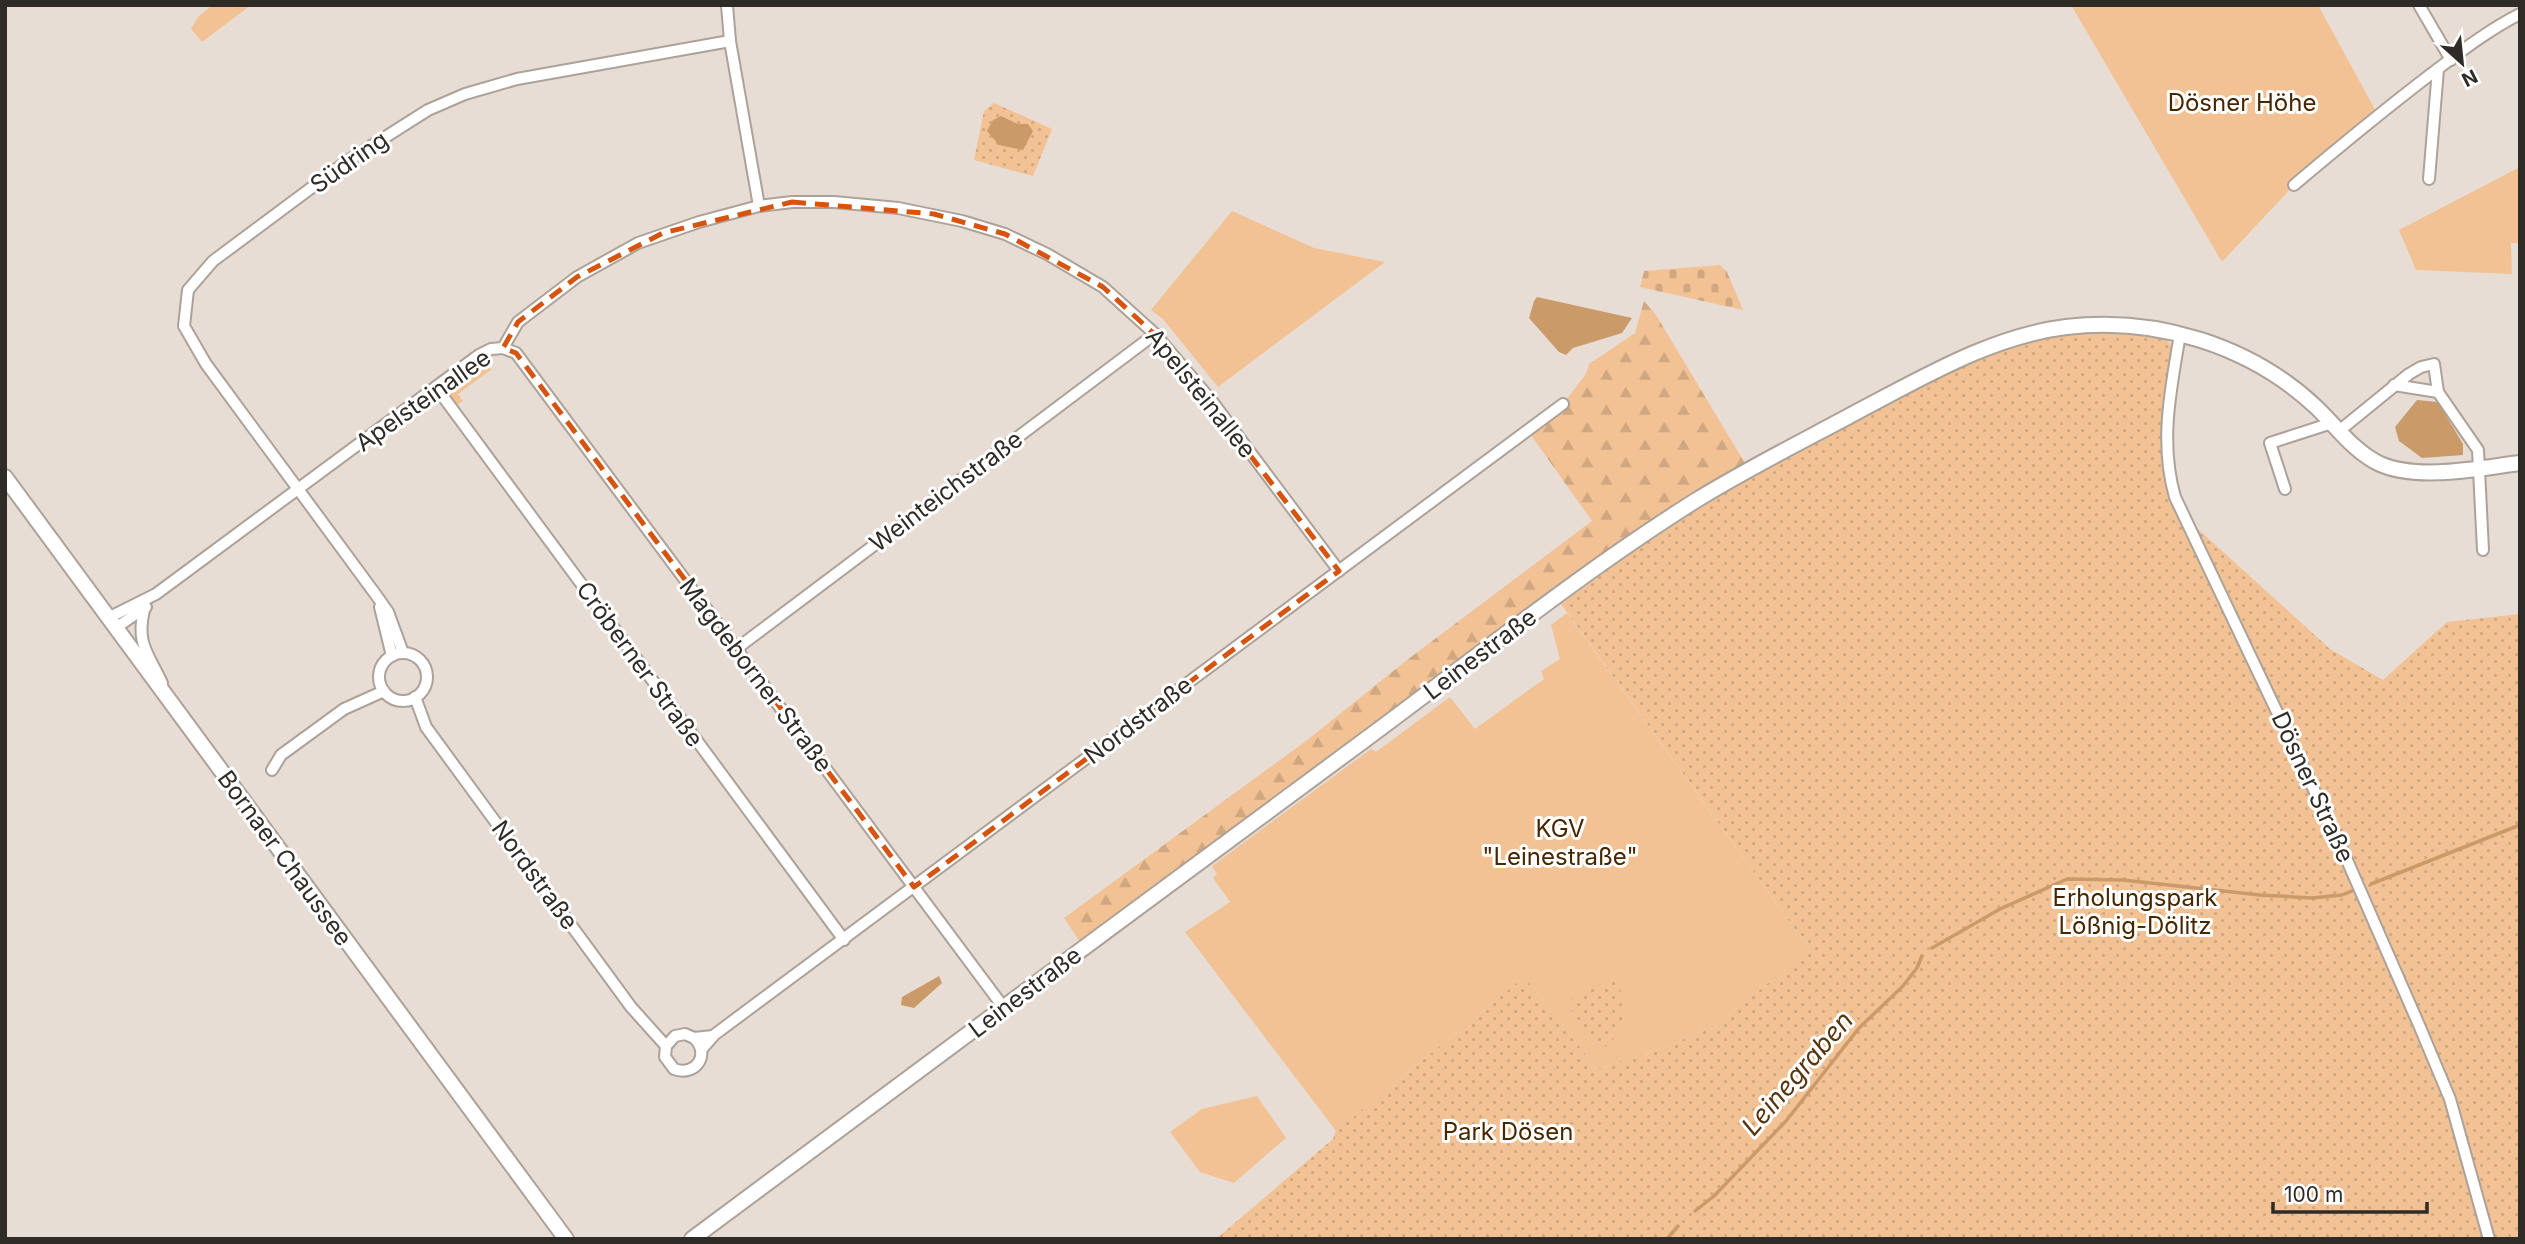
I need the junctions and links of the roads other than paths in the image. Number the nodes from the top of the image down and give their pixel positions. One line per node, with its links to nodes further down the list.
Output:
1 (727, 5): 4 (street)
2 (2419, 5): 5 (street)
3 (2520, 14): 5 (street)
4 (730, 41): 9 (street); 21 (street, Südring)
5 (2451, 60): 6 (street)
6 (2438, 69): 7 (street); 8 (street)
7 (2429, 179)
8 (2294, 185)
9 (759, 206): 10 (street, Apelsteinallee); 12 (street, Apelsteinallee)
10 (1155, 334): 24 (street, Apelsteinallee); 28 (street, Weinteichstraße)
11 (2180, 334): 17 (main road, Leinestraße); 36 (main road, Leinestraße); 43 (street, Dösner Straße)
12 (503, 348): 14 (street, Apelsteinallee); 28 (street, Magdeborner Straße)
13 (2394, 385): 15 (street); 15 (street); 17 (street)
14 (436, 387): 21 (street, Apelsteinallee); 35 (street, Cröberner Straße)
15 (2438, 392): 19 (street)
16 (1563, 404): 24 (street, Nordstraße)
17 (2336, 427): 19 (main road, Leinestraße); 22 (street)
18 (2520, 463): 19 (main road, Leinestraße)
19 (2479, 468): 23 (street)
20 (5, 477): 27 (main road, Bornaer Chaussee)
21 (299, 488): 25 (street, Apelsteinallee); 29 (street, Südring)
22 (2285, 489)
23 (2483, 550)
24 (1339, 571): 34 (street, Nordstraße)
25 (156, 594): 26 (street, Apelsteinallee); 27 (street, Apelsteinallee)
26 (144, 610): 27 (street, Apelsteinallee); 32 (street)
27 (114, 622): 32 (main road, Bornaer Chaussee)
28 (736, 649): 34 (street, Magdeborner Straße)
29 (397, 654): 30 (street); 31 (street)
30 (384, 691): 31 (street); 33 (street)
31 (415, 698): 39 (street, Nordstraße)
32 (170, 701): 41 (main road, Bornaer Chaussee)
33 (272, 770)
34 (914, 887): 35 (street, Nordstraße); 36 (street, Magdeborner Straße)
35 (844, 940): 37 (street, Nordstraße)
36 (1004, 1008): 42 (main road, Leinestraße)
37 (713, 1036): 38 (street); 40 (street, Nordstraße)
38 (694, 1038): 39 (street); 40 (street)
39 (666, 1045): 40 (street, Nordstraße)
40 (702, 1049)
41 (566, 1239)
42 (692, 1239)
43 (2489, 1239)

